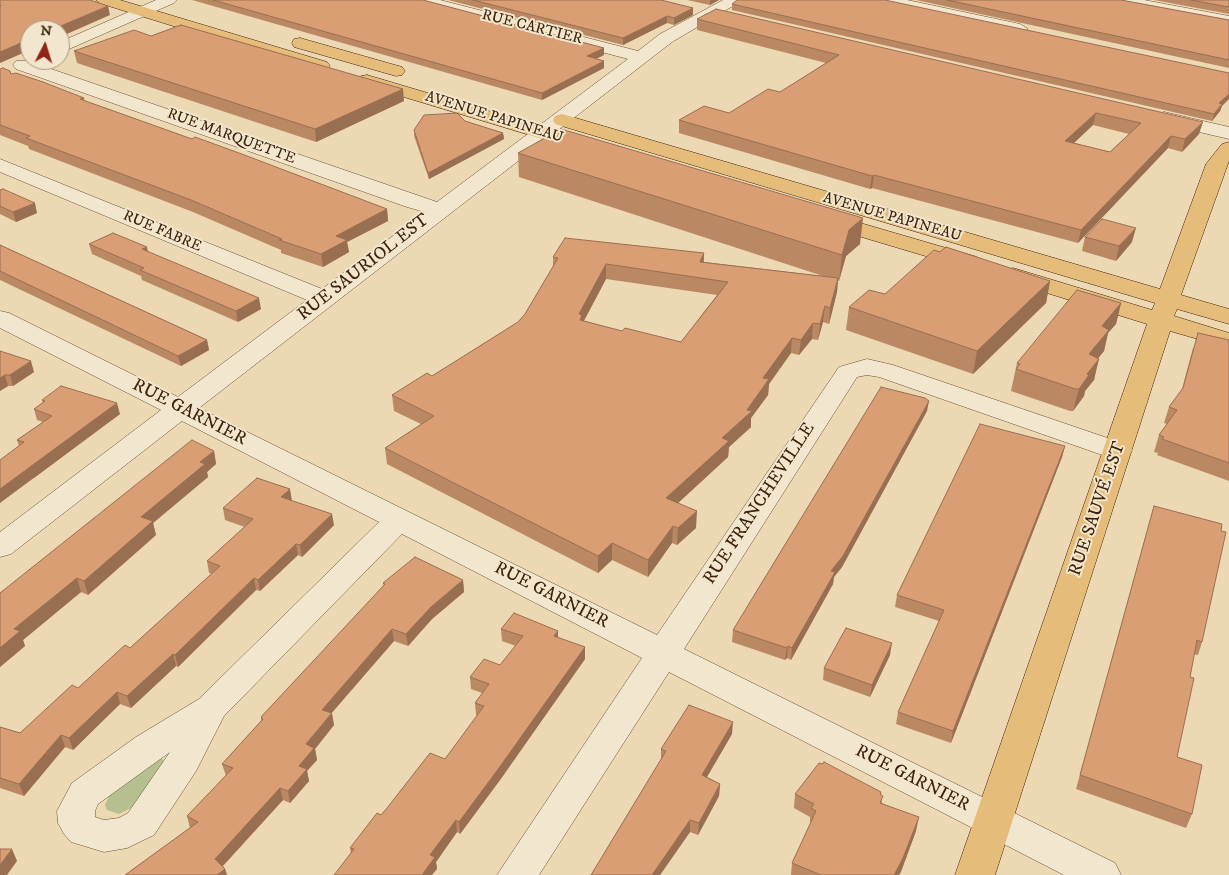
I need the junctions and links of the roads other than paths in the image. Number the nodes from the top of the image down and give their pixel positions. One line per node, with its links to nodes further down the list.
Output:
1 (104, 0): 6 (main road, AVENUE PAPINEAU)
2 (422, 0): 13 (street, RUE CARTIER)
3 (735, 0): 8 (street, RUE SAURIOL EST)
4 (885, 0): 11 (street)
5 (1120, 0): 10 (street)
6 (157, 4): 12 (street); 15 (main road, AVENUE PAPINEAU); 17 (main road, AVENUE PAPINEAU)
7 (692, 8): 8 (street)
8 (711, 12): 9 (street); 13 (street, RUE SAURIOL EST)
9 (734, 18)
10 (1229, 21)
11 (1038, 33)
12 (70, 43)
13 (642, 57): 17 (street, RUE SAURIOL EST)
14 (32, 70): 21 (street, RUE MARQUETTE)
15 (489, 99)
16 (1148, 114): 18 (street)
17 (547, 122): 21 (street, RUE SAURIOL EST); 23 (main road, AVENUE PAPINEAU); 23 (main road, AVENUE PAPINEAU)
18 (1229, 133)
19 (1229, 148): 23 (main road, RUE SAUVÉ EST)
20 (0, 165): 22 (street, RUE FABRE)
21 (439, 210): 22 (street, RUE SAURIOL EST)
22 (325, 299): 27 (street, RUE SAURIOL EST)
23 (1166, 310): 24 (main road, AVENUE PAPINEAU); 26 (main road, AVENUE PAPINEAU); 28 (main road, RUE SAUVÉ EST)
24 (1229, 317)
25 (2, 322): 27 (street, RUE GARNIER)
26 (1229, 340)
27 (181, 408): 29 (street, RUE GARNIER); 30 (street, RUE SAURIOL EST)
28 (1118, 451): 31 (street, RUE FRANCHEVILLE); 33 (main road, RUE SAUVÉ EST)
29 (401, 520): 31 (street, RUE GARNIER); 32 (street)
30 (0, 547)
31 (664, 653): 33 (street, RUE GARNIER); 34 (street, RUE FRANCHEVILLE)
32 (211, 708)
33 (994, 821): 35 (main road, RUE SAUVÉ EST); 36 (street, RUE GARNIER)
34 (517, 875)
35 (975, 875)
36 (1101, 875)

